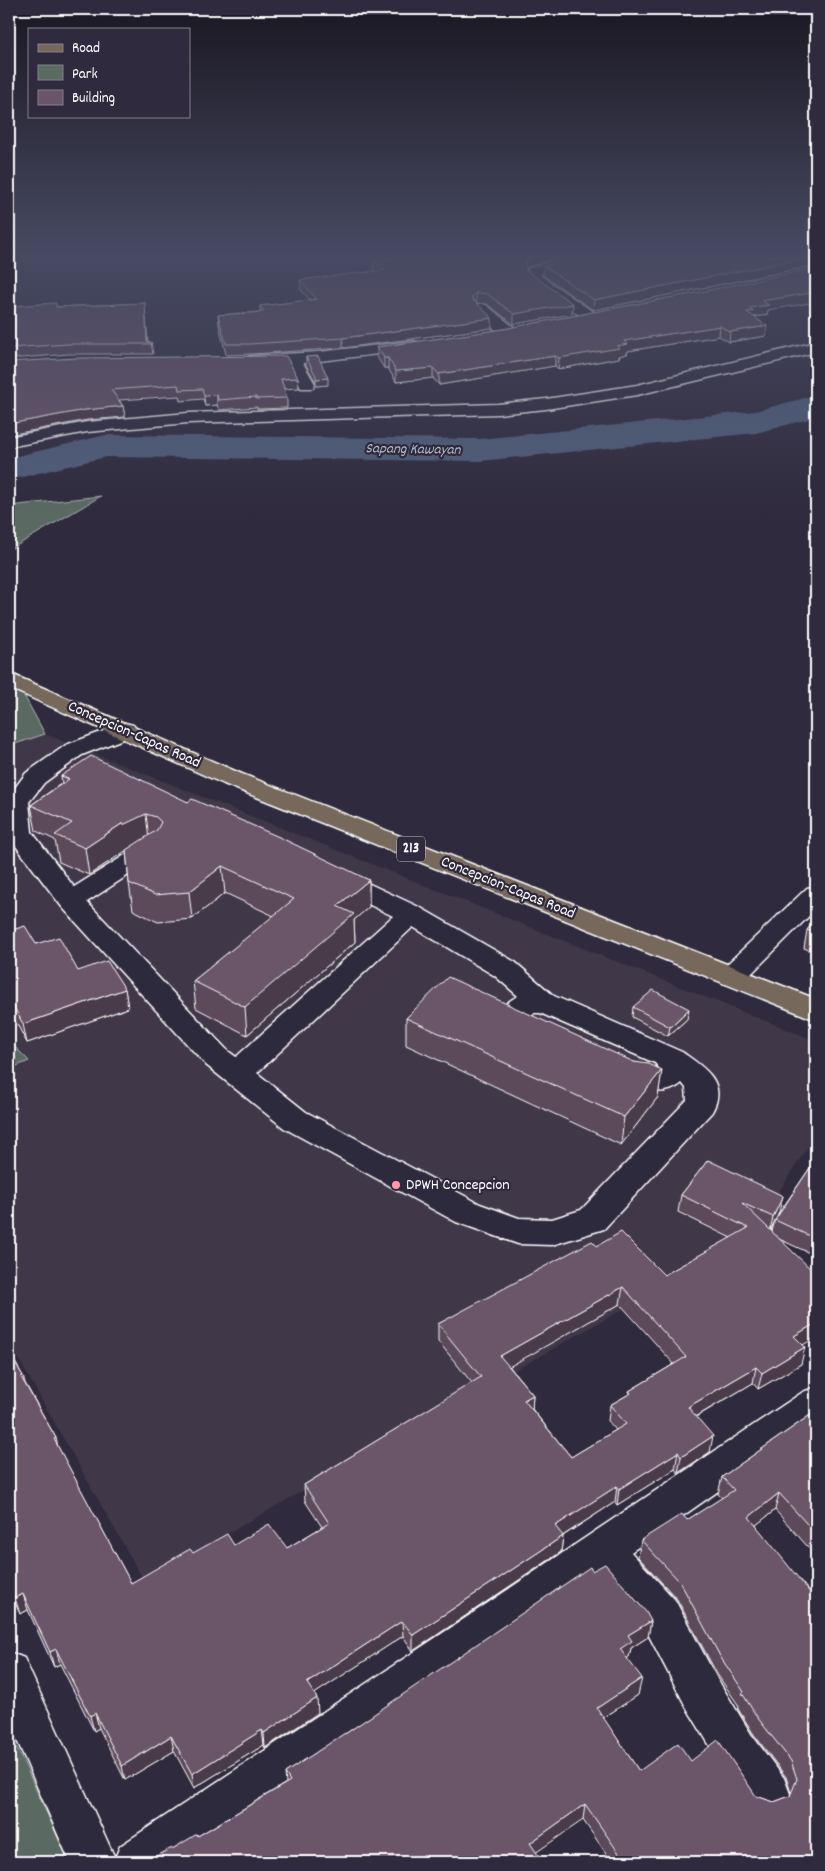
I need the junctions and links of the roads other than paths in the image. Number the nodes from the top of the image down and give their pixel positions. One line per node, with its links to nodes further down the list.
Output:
1 (426, 344): 3 (street)
2 (816, 347): 6 (street)
3 (293, 359): 4 (street); 5 (street)
4 (239, 362)
5 (307, 384)
6 (9, 442)
7 (9, 680): 8 (main road, Concepcion-Capas Road / 213)
8 (125, 730): 12 (street); 14 (main road, Concepcion-Capas Road / 213)
9 (150, 850): 12 (street)
10 (313, 867): 13 (street)
11 (816, 894): 14 (street)
12 (71, 901): 20 (street)
13 (410, 914): 15 (street); 20 (street)
14 (732, 976): 16 (main road, Concepcion-Capas Road / 213)
15 (544, 1003): 17 (street); 18 (street)
16 (816, 1010)
17 (564, 1044)
18 (666, 1056): 19 (street); 20 (street)
19 (599, 1060)
20 (237, 1074)
21 (816, 1403): 22 (street)
22 (602, 1549): 24 (street); 26 (street)
23 (9, 1673): 25 (street)
24 (768, 1794)
25 (93, 1862)
26 (136, 1862)

